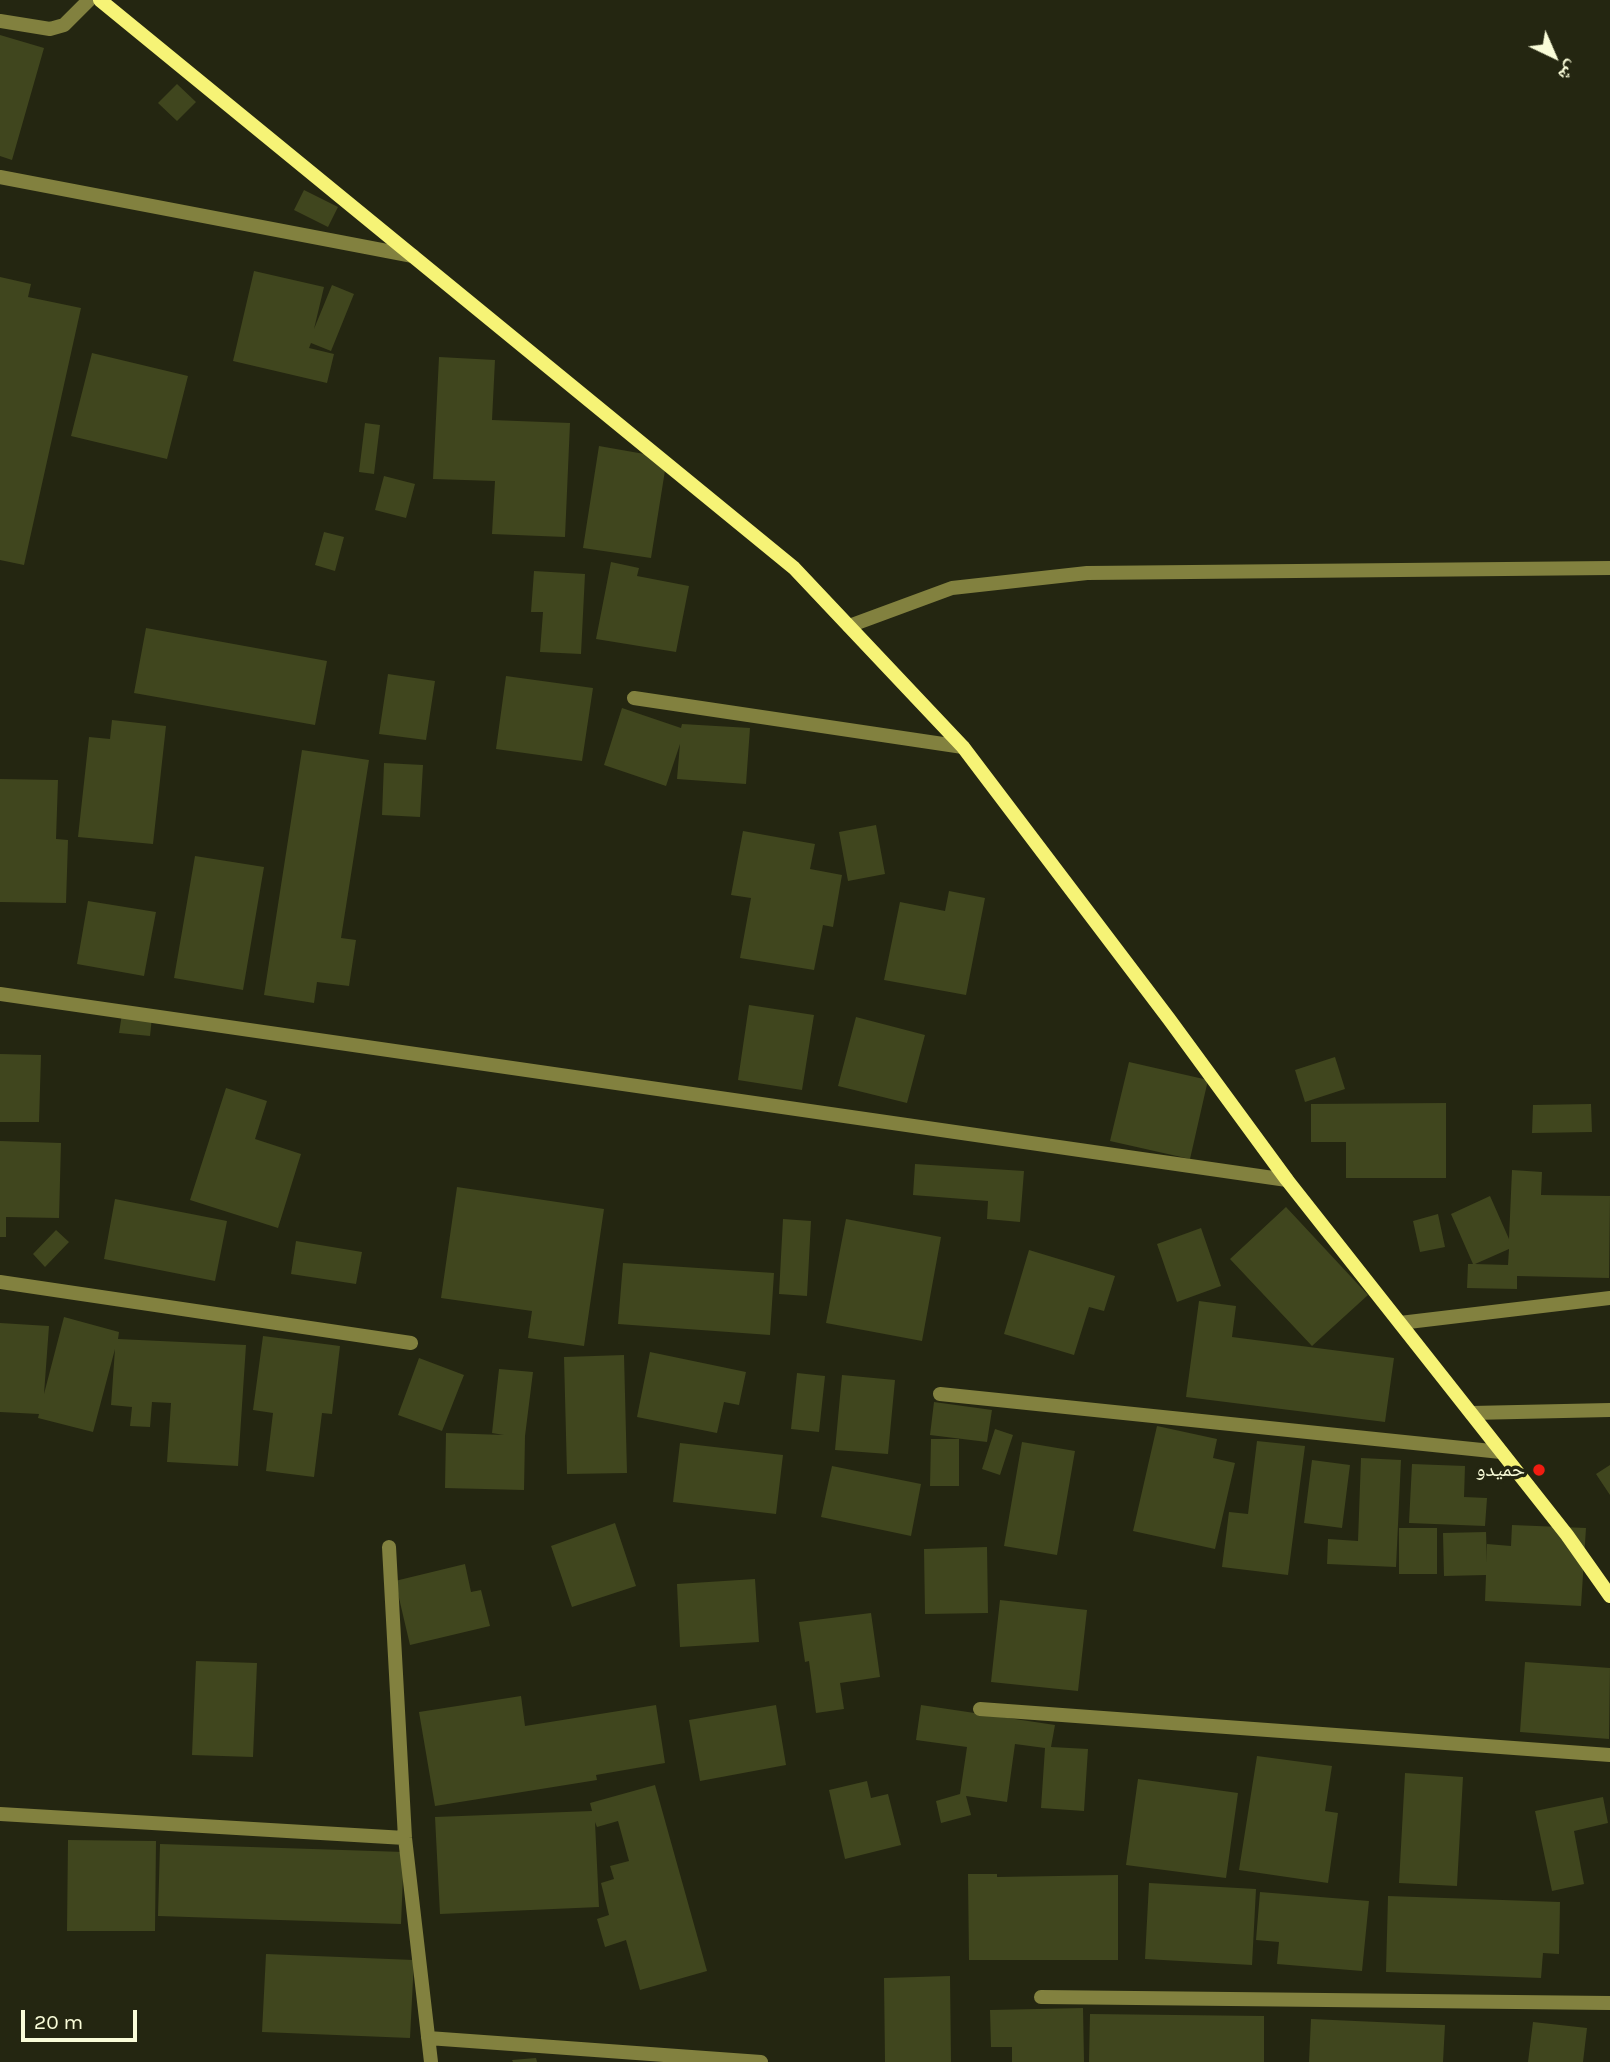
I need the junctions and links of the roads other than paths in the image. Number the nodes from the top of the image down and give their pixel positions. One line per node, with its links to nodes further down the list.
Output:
1 (89, 0): 3 (street)
2 (100, 0): 5 (street)
3 (0, 21)
4 (0, 177): 5 (street)
5 (413, 256): 7 (street)
6 (1610, 568): 7 (street)
7 (849, 626): 9 (street)
8 (634, 698): 9 (street)
9 (963, 747): 11 (street)
10 (0, 994): 11 (street)
11 (1287, 1181): 14 (street)
12 (0, 1282): 15 (street)
13 (1610, 1298): 14 (street)
14 (1400, 1323): 18 (street)
15 (411, 1343)
16 (940, 1394): 19 (street)
17 (1610, 1410): 18 (street)
18 (1471, 1413): 19 (street)
19 (1501, 1452): 21 (street)
20 (389, 1548): 25 (street)
21 (1610, 1596)
22 (980, 1709): 23 (street)
23 (1610, 1755)
24 (0, 1814): 25 (street)
25 (405, 1838): 28 (street)
26 (1041, 1997): 27 (street)
27 (1610, 2003)
28 (428, 2038): 29 (street); 30 (street)
29 (431, 2062)
30 (761, 2062)

